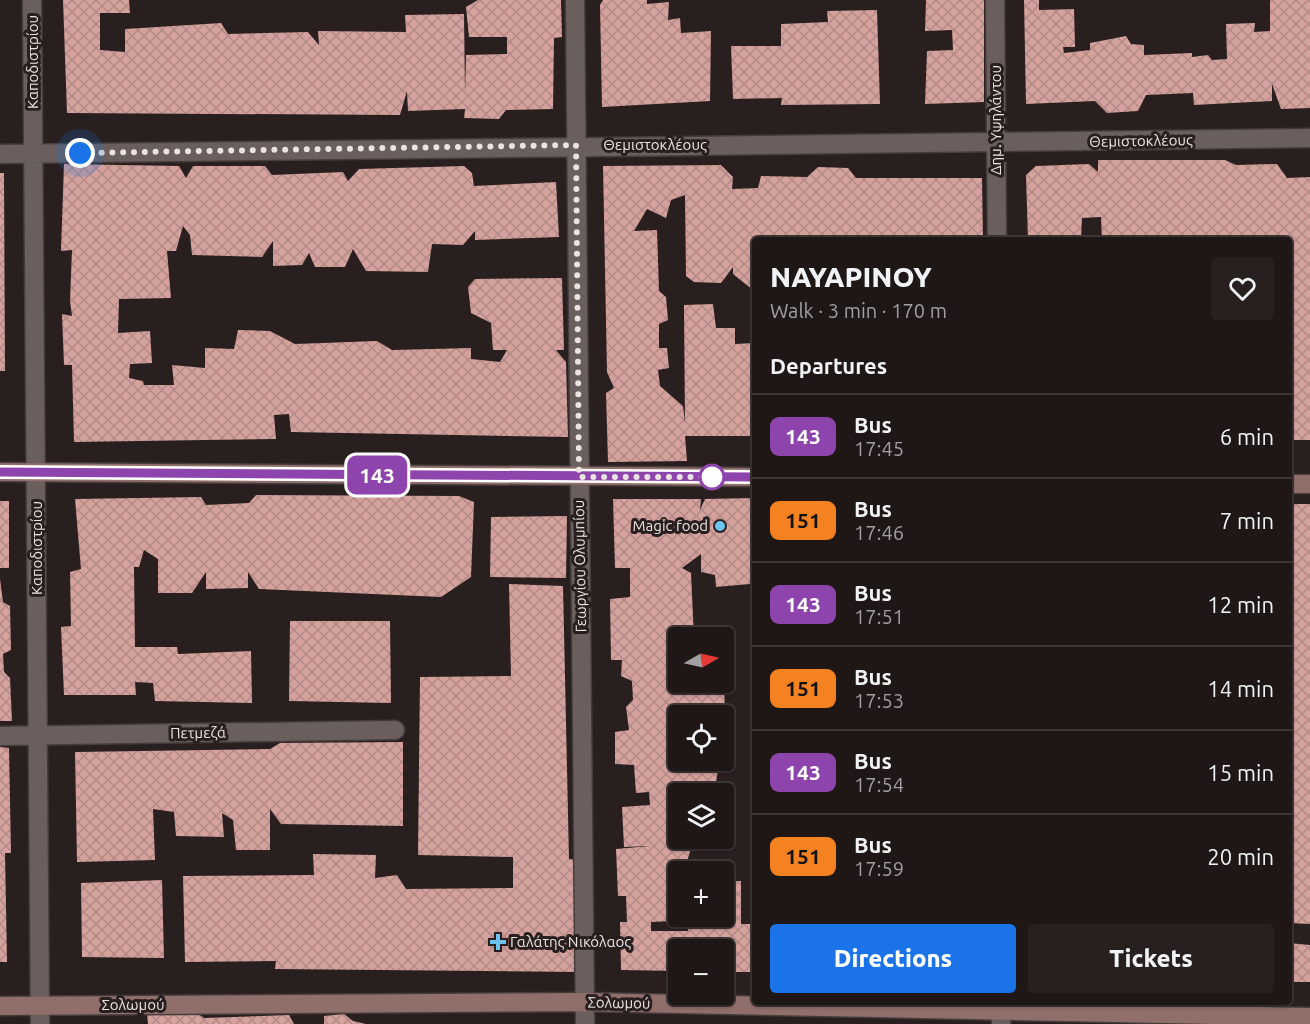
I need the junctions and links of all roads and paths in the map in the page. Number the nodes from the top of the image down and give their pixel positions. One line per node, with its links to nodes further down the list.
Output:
1 (32, 0): 7 (street, Καποδιστρίου)
2 (575, 0): 6 (street, Γεωργίου Ολυμπίου)
3 (995, 0): 5 (street, Δημ. Υψηλάντου)
4 (1310, 138): 5 (street, Θεμιστοκλέους)
5 (996, 144): 6 (street, Θεμιστοκλέους); 9 (street, Δημ. Υψηλάντου)
6 (576, 145): 7 (street, Θεμιστοκλέους); 12 (street, Γεωργίου Ολυμπίου)
7 (33, 153): 8 (street, Θεμιστοκλέους); 11 (street, Καποδιστρίου)
8 (0, 154)
9 (997, 237)
10 (0, 472): 11 (main road)
11 (36, 472): 12 (main road); 17 (street, Καποδιστρίου)
12 (579, 477): 13 (main road); 19 (street, Γεωργίου Ολυμπίου)
13 (752, 477)
14 (1292, 484): 15 (main road)
15 (1310, 484)
16 (395, 730): 17 (street, Πετμεζά)
17 (38, 735): 18 (street, Πετμεζά); 20 (street, Καποδιστρίου)
18 (0, 736)
19 (585, 1002): 20 (main road, Σολωμού); 22 (main road, Σολωμού); 25 (street, Γεωργίου Ολυμπίου)
20 (40, 1005): 21 (main road, Σολωμού); 24 (street, Καποδιστρίου)
21 (0, 1006)
22 (1001, 1012): 23 (main road, Σολωμού)
23 (1310, 1017)
24 (40, 1024)
25 (585, 1024)

